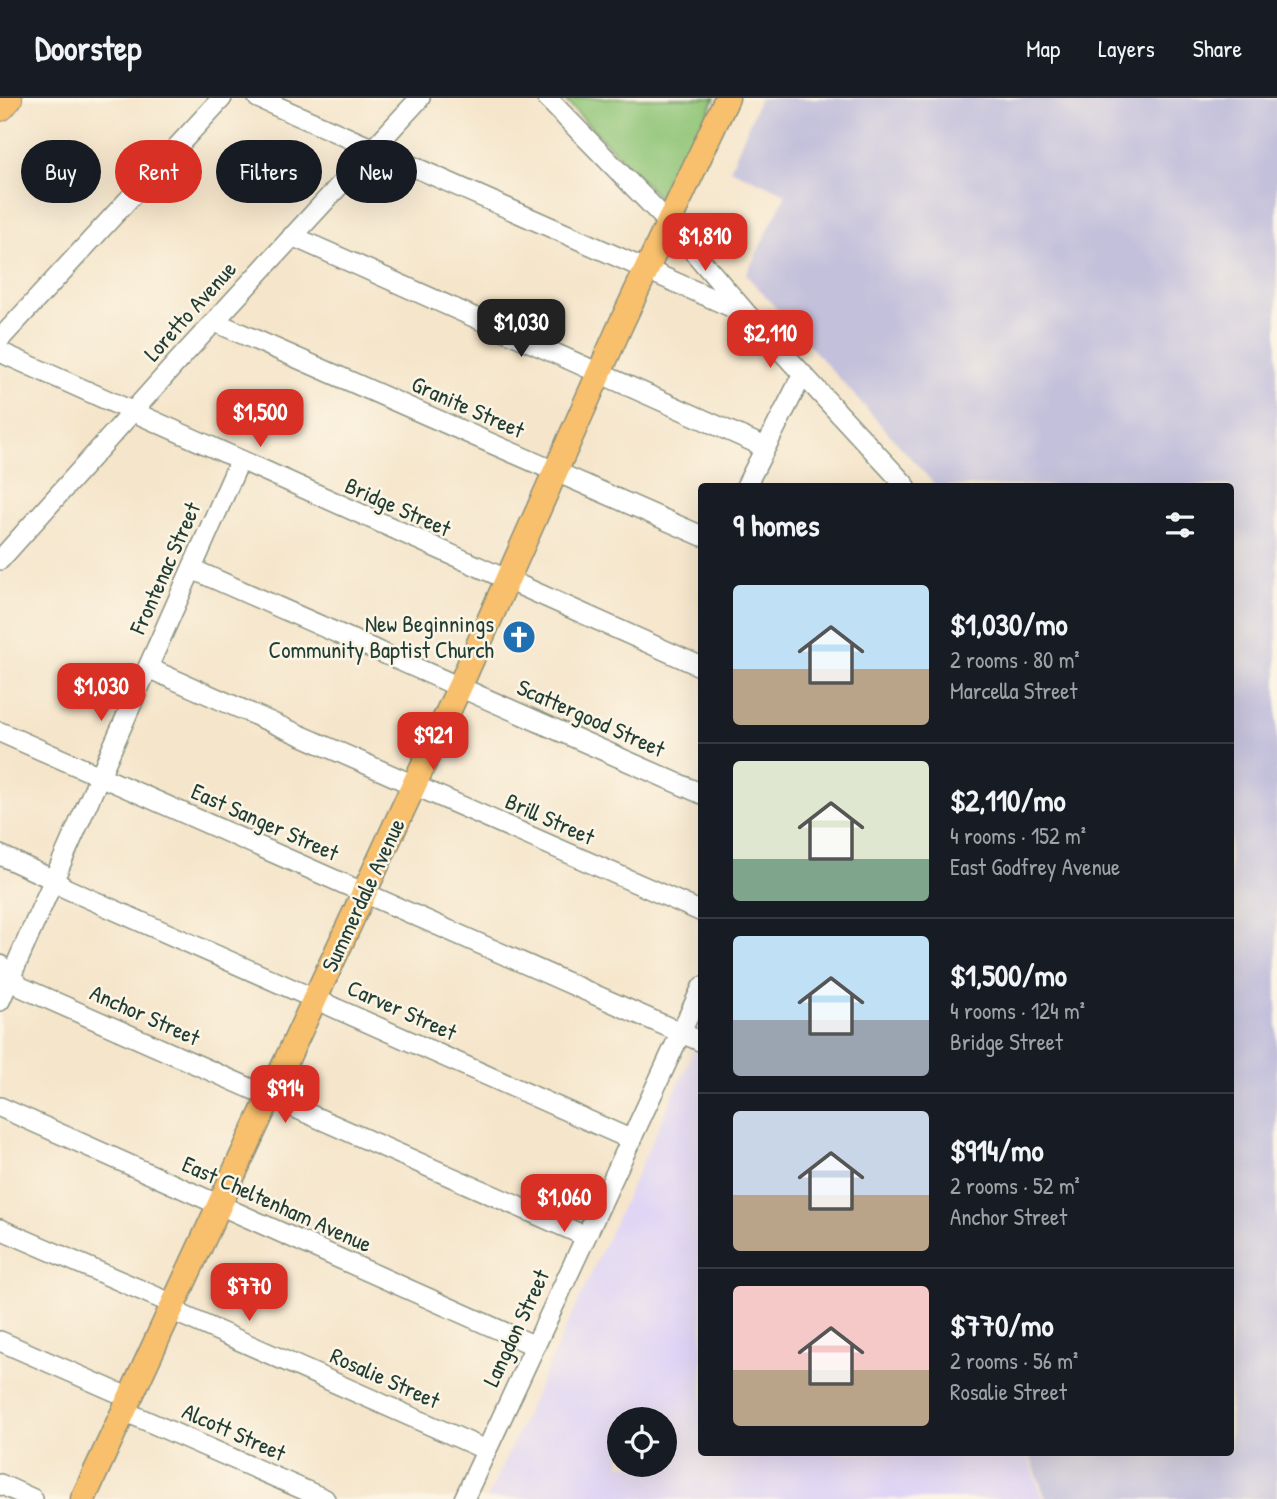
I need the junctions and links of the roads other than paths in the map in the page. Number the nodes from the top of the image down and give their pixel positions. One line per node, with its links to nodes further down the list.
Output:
1 (7, 98): 7 (highway)
2 (222, 98): 17 (street)
3 (258, 98): 8 (street)
4 (420, 98): 9 (street, Loretto Avenue)
5 (547, 98): 12 (street)
6 (727, 98): 12 (main road, Summerdale Avenue)
7 (0, 106)
8 (354, 140)
9 (382, 140)
10 (417, 168): 14 (street)
11 (336, 189): 13 (street, Loretto Avenue)
12 (669, 223): 14 (main road, Summerdale Avenue); 15 (street)
13 (292, 236): 16 (street, Loretto Avenue); 19 (street)
14 (647, 270): 15 (street); 19 (main road, Summerdale Avenue)
15 (747, 314): 20 (street)
16 (215, 322): 21 (street, Loretto Avenue); 24 (street, Granite Street)
17 (0, 340)
18 (0, 352): 21 (street, Bridge Street)
19 (600, 373): 22 (street); 24 (main road, Summerdale Avenue)
20 (802, 376): 22 (street); 26 (street)
21 (132, 412): 23 (street, Bridge Street); 28 (street, Loretto Avenue)
22 (765, 447): 25 (street)
23 (239, 462): 29 (street, Frontenac Street); 30 (street, Bridge Street)
24 (556, 472): 27 (street, Granite Street); 30 (main road, Summerdale Avenue)
25 (747, 483)
26 (903, 483)
27 (698, 534)
28 (0, 560)
29 (192, 569): 32 (street, Frontenac Street); 33 (street, Scattergood Street)
30 (504, 581): 31 (street, Bridge Street); 33 (main road, Summerdale Avenue)
31 (698, 665)
32 (148, 668): 35 (street, Frontenac Street); 36 (street, Brill Street)
33 (459, 688): 36 (main road, Summerdale Avenue); 37 (street, Scattergood Street)
34 (0, 732): 35 (street, East Sanger Street)
35 (100, 776): 39 (street, Frontenac Street); 40 (street, East Sanger Street)
36 (414, 786): 40 (main road, Summerdale Avenue); 41 (street, Brill Street)
37 (698, 791)
38 (0, 856): 39 (street, Carver Street)
39 (54, 880): 42 (street, Frontenac Street); 44 (street, Carver Street)
40 (362, 892): 44 (main road, Summerdale Avenue); 46 (street, East Sanger Street)
41 (698, 910)
42 (5, 971): 45 (street, Frontenac Street); 48 (street, Anchor Street)
43 (698, 994): 46 (street, Langdon Street)
44 (315, 998): 48 (main road, Summerdale Avenue); 50 (street, Carver Street)
45 (0, 1001)
46 (680, 1032): 47 (street, East Sanger Street); 50 (street, Langdon Street)
47 (698, 1040)
48 (270, 1096): 51 (main road, Summerdale Avenue); 53 (street, Anchor Street)
49 (0, 1107): 51 (street, East Cheltenham Avenue)
50 (632, 1140): 53 (street, Langdon Street)
51 (218, 1204): 54 (main road, Summerdale Avenue); 56 (street, East Cheltenham Avenue)
52 (0, 1229): 54 (street, Rosalie Street)
53 (585, 1236): 56 (street, Langdon Street)
54 (173, 1304): 57 (main road, Summerdale Avenue); 58 (street, Rosalie Street)
55 (0, 1340): 57 (street, Alcott Street)
56 (533, 1345): 58 (street, Langdon Street)
57 (127, 1404): 61 (main road, Summerdale Avenue); 62 (street, Alcott Street)
58 (486, 1450): 63 (street, Langdon Street)
59 (0, 1484): 60 (street)
60 (33, 1499)
61 (83, 1499)
62 (325, 1499)
63 (464, 1499)

